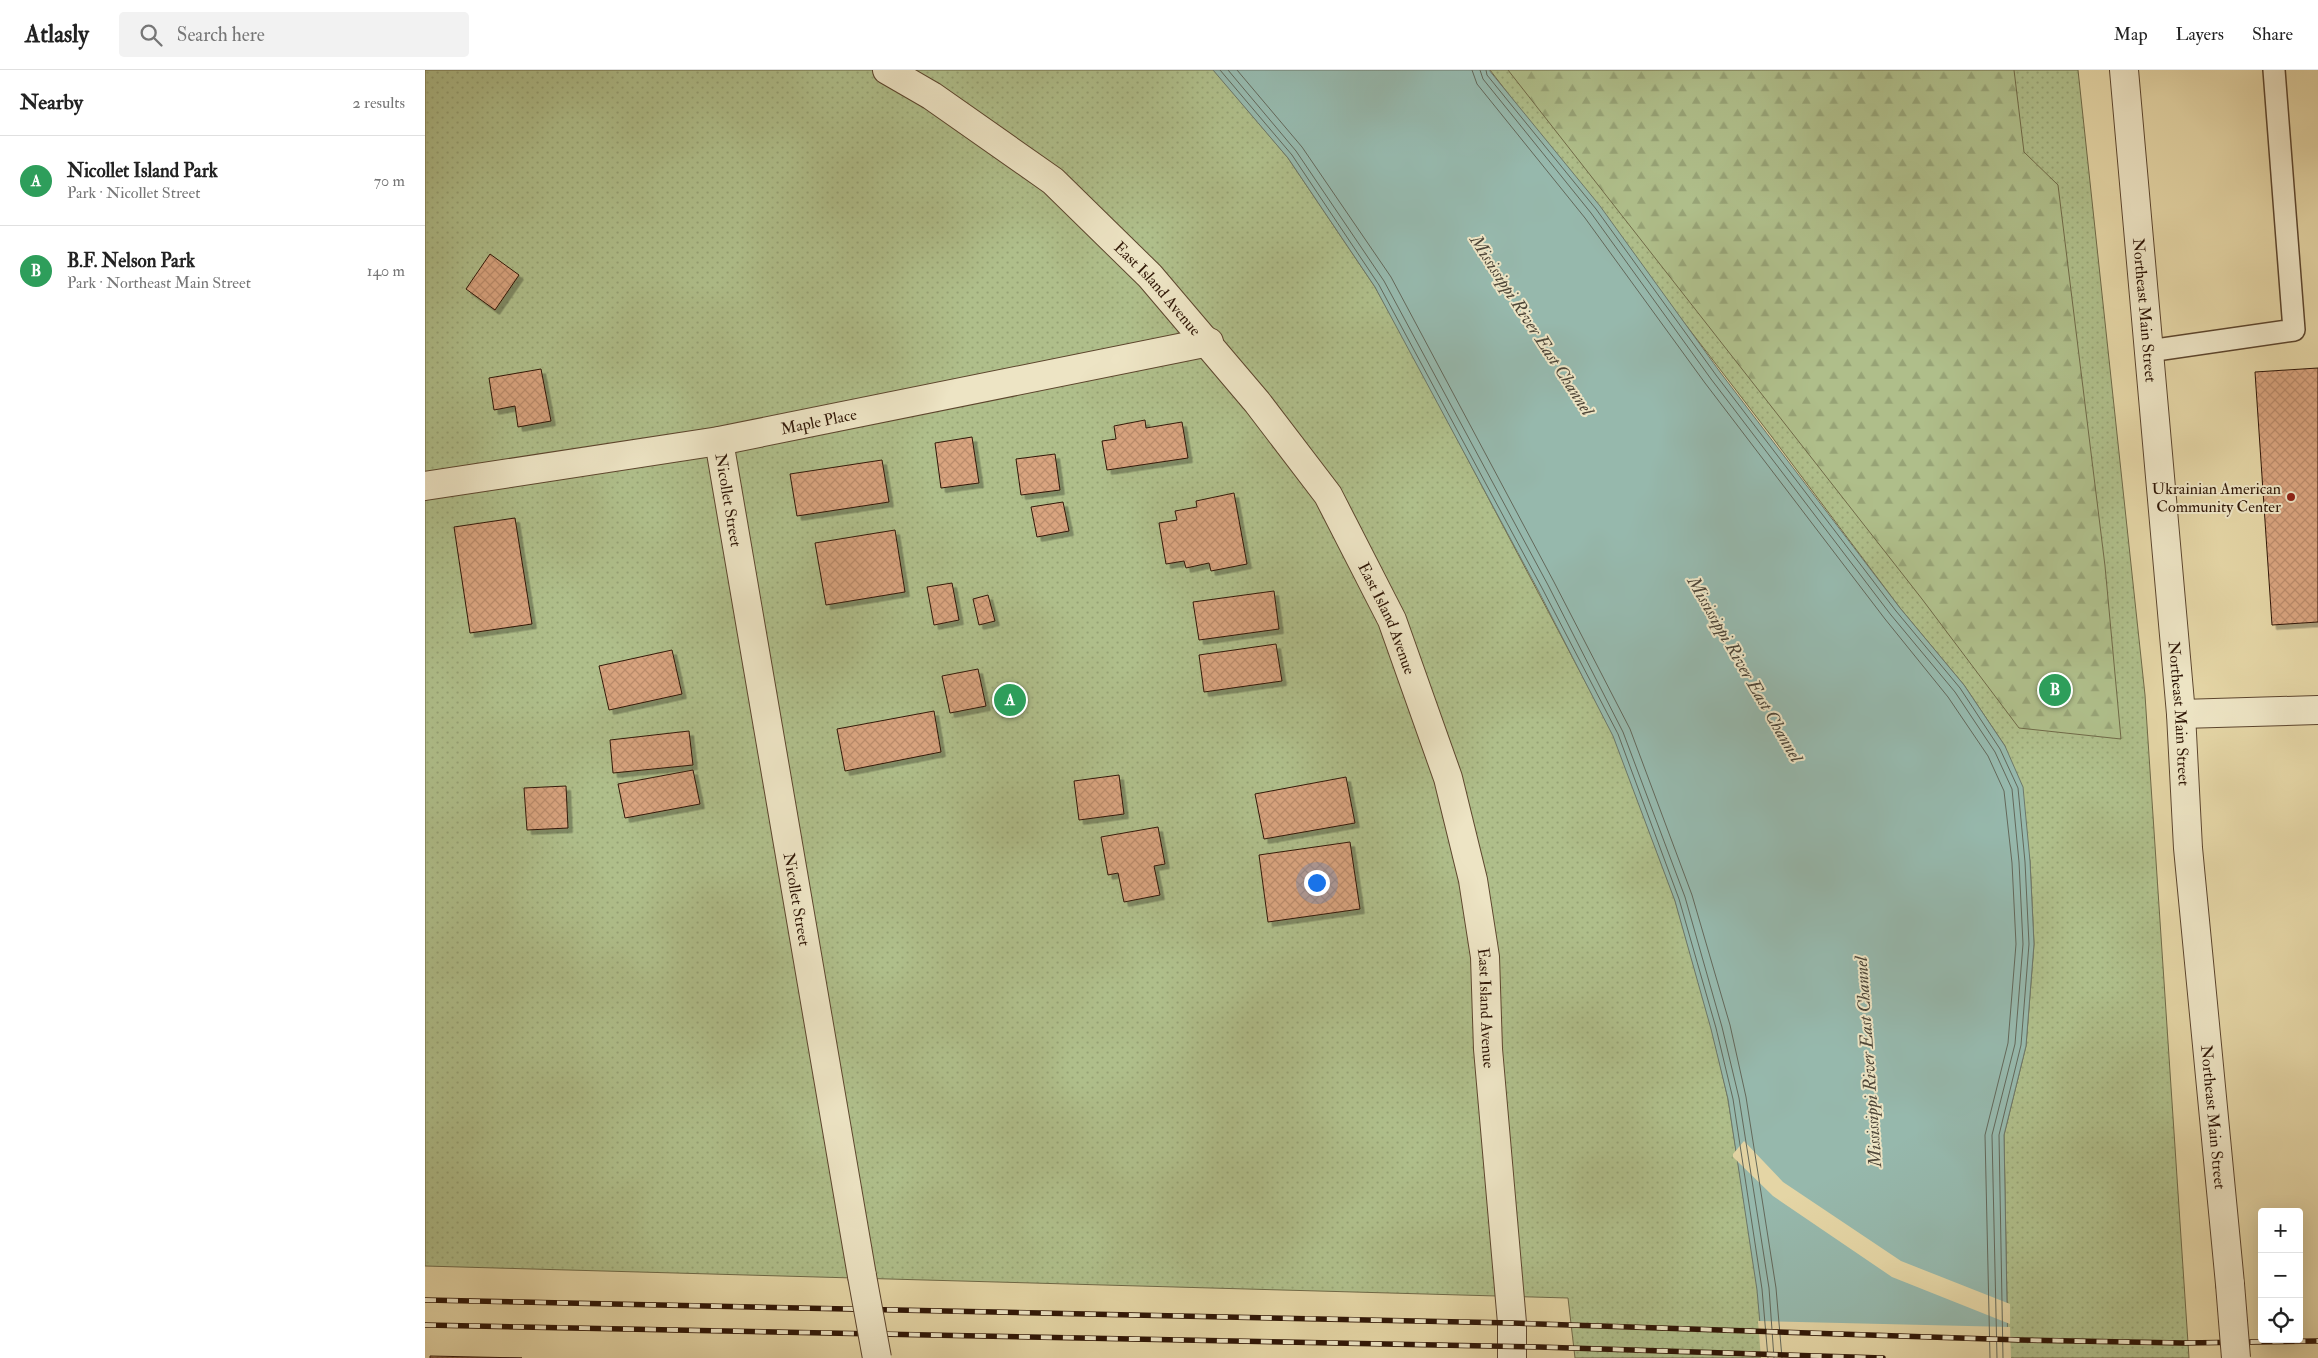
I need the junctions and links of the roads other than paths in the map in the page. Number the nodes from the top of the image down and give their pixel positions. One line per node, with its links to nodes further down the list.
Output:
1 (887, 70): 4 (street, East Island Avenue)
2 (2124, 70): 5 (street, Northeast Main Street)
3 (2274, 70): 5 (lane)
4 (1209, 342): 6 (street, Maple Place); 11 (street, East Island Avenue)
5 (2149, 351): 9 (street, Northeast Main Street)
6 (719, 441): 7 (street, Maple Place); 10 (street, Nicollet Street, bridge)
7 (425, 486)
8 (2318, 710): 9 (street)
9 (2181, 714): 12 (street, Northeast Main Street, bridge)
10 (877, 1358)
11 (1512, 1358)
12 (2236, 1358)

